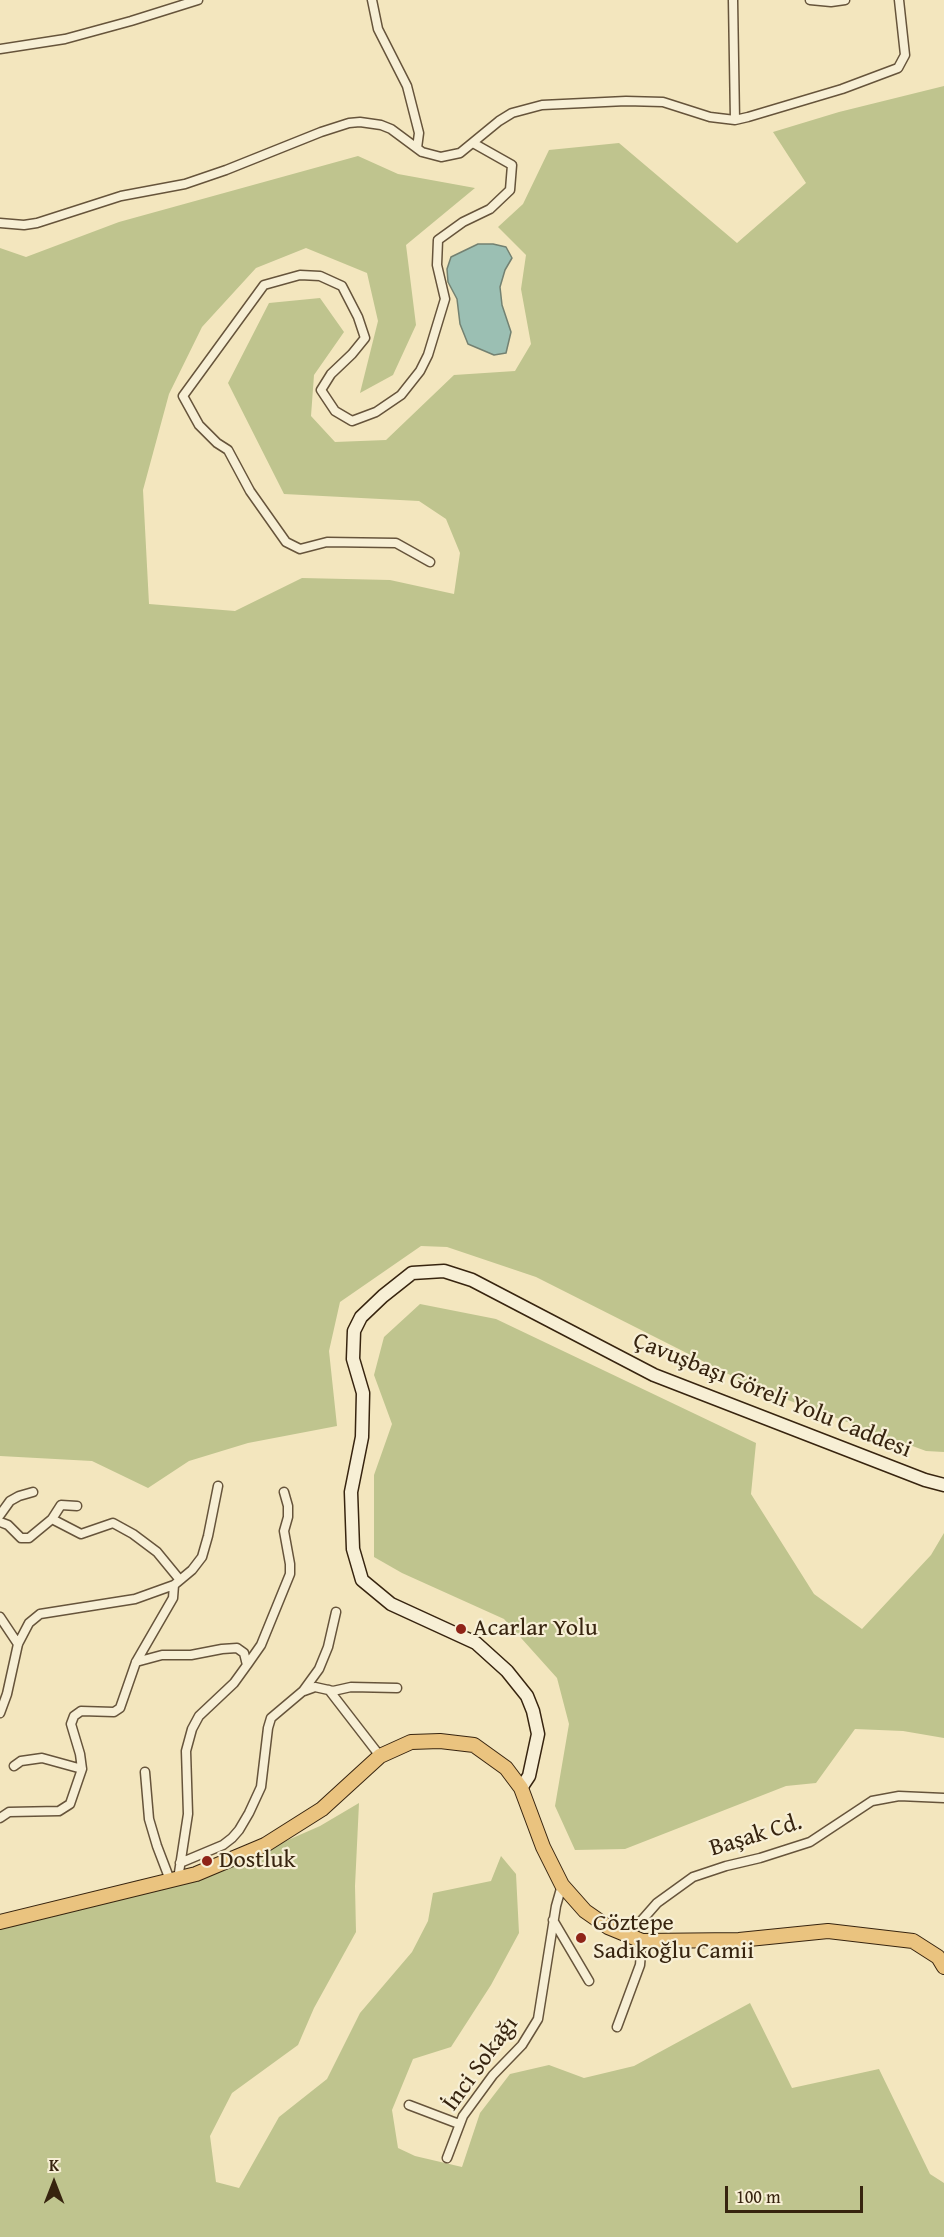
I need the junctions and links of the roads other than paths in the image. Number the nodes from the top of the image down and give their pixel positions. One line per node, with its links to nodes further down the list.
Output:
1 (198, 0): 7 (street)
2 (372, 0): 10 (street)
3 (733, 0): 8 (street)
4 (810, 0): 5 (street)
5 (845, 0)
6 (899, 0): 8 (street)
7 (0, 49)
8 (735, 120): 9 (street)
9 (473, 143): 10 (street); 12 (street)
10 (417, 148): 11 (street)
11 (0, 223)
12 (430, 562)
13 (944, 1485): 35 (main road, Çavuşbaşı Göreli Yolu Caddesi)
14 (218, 1486): 21 (street)
15 (33, 1492): 18 (street)
16 (284, 1492): 26 (street)
17 (76, 1506): 19 (street)
18 (0, 1515)
19 (52, 1519): 20 (street); 21 (street)
20 (0, 1522)
21 (177, 1583): 24 (street); 25 (street)
22 (336, 1612): 29 (street)
23 (0, 1617): 24 (street)
24 (18, 1644): 30 (street)
25 (136, 1662): 26 (street); 33 (street)
26 (247, 1665): 38 (street)
27 (397, 1688): 28 (street)
28 (329, 1690): 29 (street); 31 (street)
29 (303, 1691): 38 (street)
30 (0, 1713)
31 (380, 1756): 35 (main road); 39 (main road)
32 (14, 1767): 33 (street)
33 (82, 1769): 37 (street)
34 (146, 1772): 39 (street)
35 (521, 1788): 40 (main road)
36 (944, 1798): 43 (street, Başak Cd.)
37 (0, 1818)
38 (180, 1863): 39 (street)
39 (174, 1880): 42 (main road)
40 (562, 1885): 41 (street, İnci Sokağı); 43 (main road)
41 (553, 1920): 46 (street); 49 (street, İnci Sokağı)
42 (0, 1922)
43 (628, 1936): 44 (main road)
44 (642, 1941): 45 (main road); 47 (street)
45 (944, 1967)
46 (589, 1981)
47 (616, 2027)
48 (409, 2105): 49 (street)
49 (459, 2124): 50 (street, İnci Sokağı)
50 (447, 2158)

